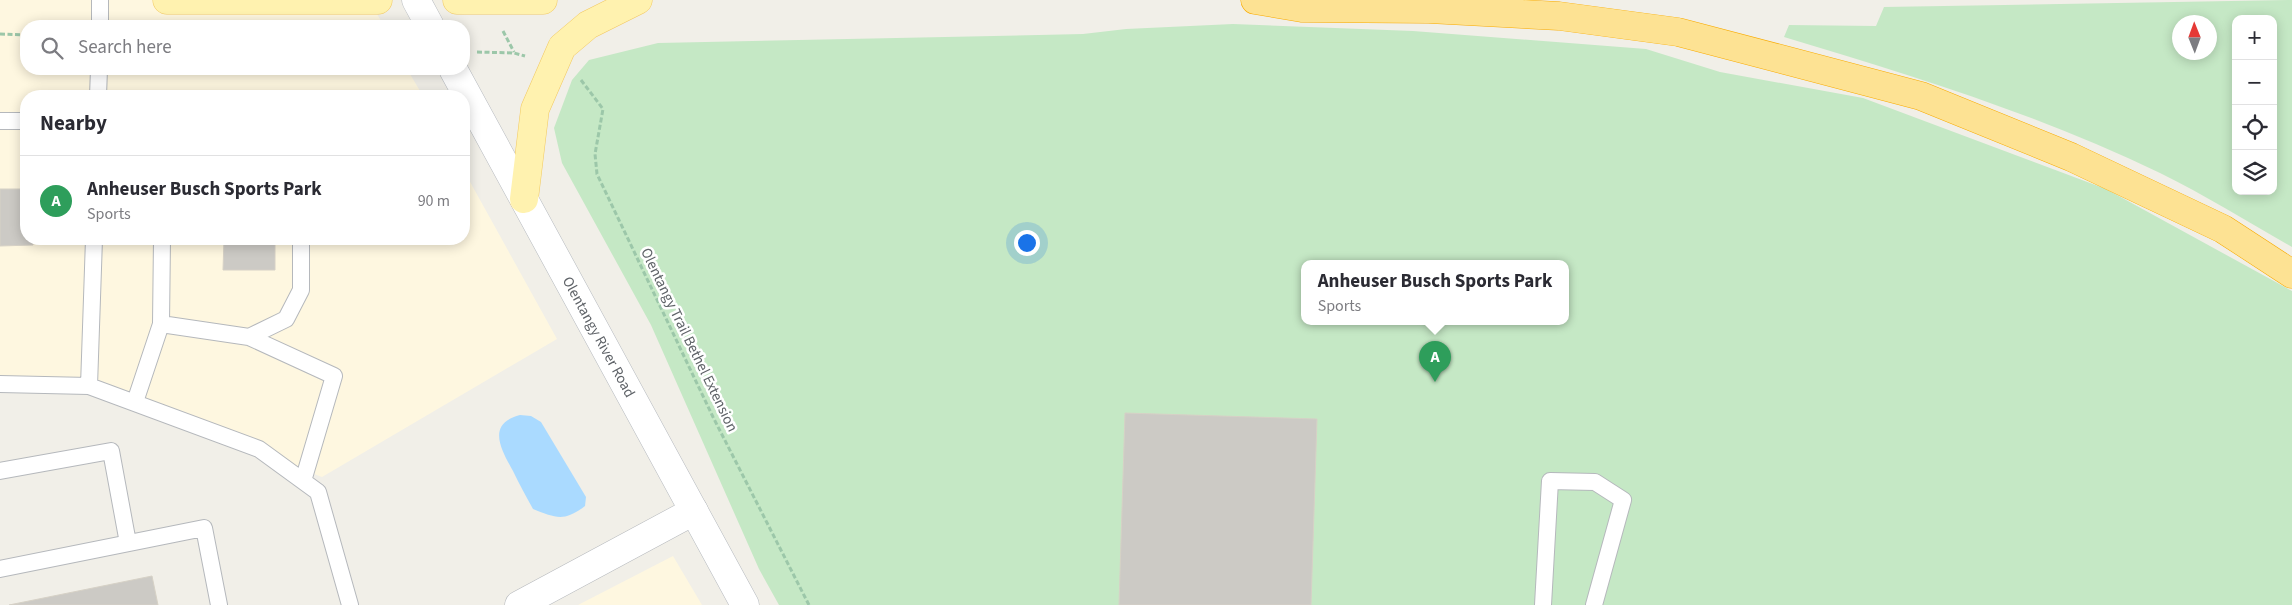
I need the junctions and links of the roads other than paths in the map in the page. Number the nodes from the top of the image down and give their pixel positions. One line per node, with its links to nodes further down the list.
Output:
1 (100, 0): 9 (lane)
2 (167, 0): 3 (main road)
3 (378, 0)
4 (416, 0): 10 (main road)
5 (457, 0): 6 (main road)
6 (543, 0)
7 (638, 0): 16 (main road)
8 (1256, 0): 20 (highway)
9 (100, 20)
10 (427, 20)
11 (99, 75): 13 (lane)
12 (470, 75): 16 (main road, Olentangy River Road)
13 (98, 90)
14 (0, 121): 15 (lane)
15 (20, 121)
16 (524, 199): 28 (main road, Olentangy River Road)
17 (94, 245): 24 (lane)
18 (162, 245): 21 (lane)
19 (301, 245): 22 (lane)
20 (2292, 274)
21 (161, 324): 22 (lane); 25 (lane)
22 (249, 337): 27 (lane)
23 (0, 384): 24 (lane)
24 (89, 386): 25 (lane)
25 (135, 402): 27 (lane)
26 (0, 471): 29 (lane)
27 (303, 481): 32 (lane)
28 (694, 511): 33 (main road); 34 (main road, Olentangy River Road)
29 (128, 543): 30 (lane); 31 (lane)
30 (0, 569)
31 (220, 605)
32 (350, 605)
33 (519, 605)
34 (745, 605)
35 (1543, 605): 36 (lane)
36 (1594, 605)

